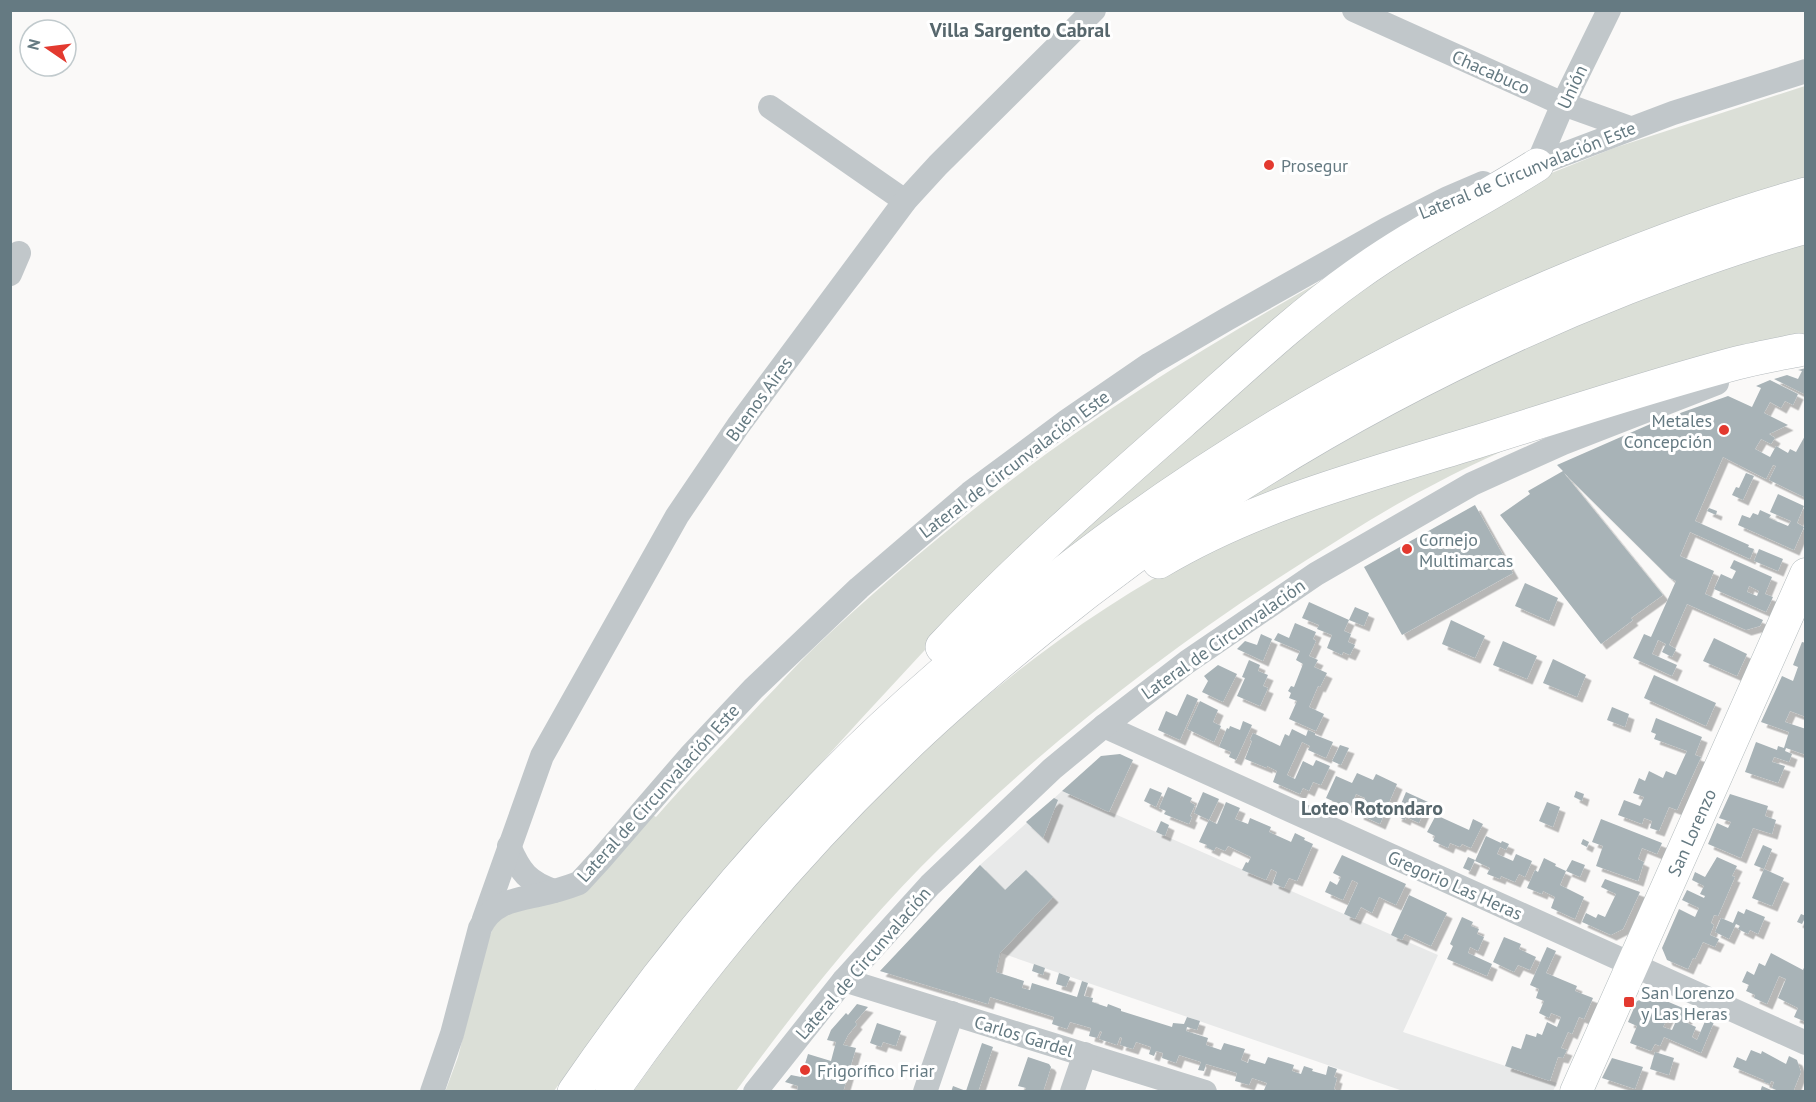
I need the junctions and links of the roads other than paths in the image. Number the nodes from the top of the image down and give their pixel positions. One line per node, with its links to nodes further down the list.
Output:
1 (1095, 10): 10 (street, Buenos Aires)
2 (1354, 10): 5 (street, Chacabuco)
3 (1609, 10): 5 (street, Unión)
4 (1806, 72): 7 (street, Lateral de Circunvalación Este)
5 (1563, 104): 7 (street, Chacabuco); 8 (street, Unión)
6 (770, 107): 10 (street)
7 (1630, 128): 8 (street, Lateral de Circunvalación Este)
8 (1537, 165): 16 (highway); 18 (street, Lateral de Circunvalación Este)
9 (1806, 194): 16 (highway)
10 (905, 201): 17 (street, Buenos Aires)
11 (1806, 227): 14 (highway)
12 (1802, 349): 14 (highway); 15 (street, Lateral de Circunvalación)
13 (1806, 574): 20 (main road, San Lorenzo)
14 (1040, 630): 27 (highway)
15 (1104, 726): 20 (street, Gregorio Las Heras); 21 (street, Lateral de Circunvalación)
16 (809, 799): 26 (highway)
17 (509, 846): 18 (street); 19 (street, Buenos Aires)
18 (554, 891): 19 (street, Lateral de Circunvalación Este)
19 (483, 921): 25 (street)
20 (1632, 965): 23 (street, Gregorio Las Heras); 32 (main road, San Lorenzo)
21 (844, 980): 22 (street, Carlos Gardel); 28 (street, Lateral de Circunvalación)
22 (952, 1013): 24 (street, Carlos Gardel); 29 (street)
23 (1806, 1043)
24 (1085, 1054): 30 (street); 31 (street, Carlos Gardel)
25 (432, 1092)
26 (574, 1092)
27 (612, 1092)
28 (755, 1092)
29 (925, 1092)
30 (1072, 1092)
31 (1205, 1092)
32 (1576, 1092)

